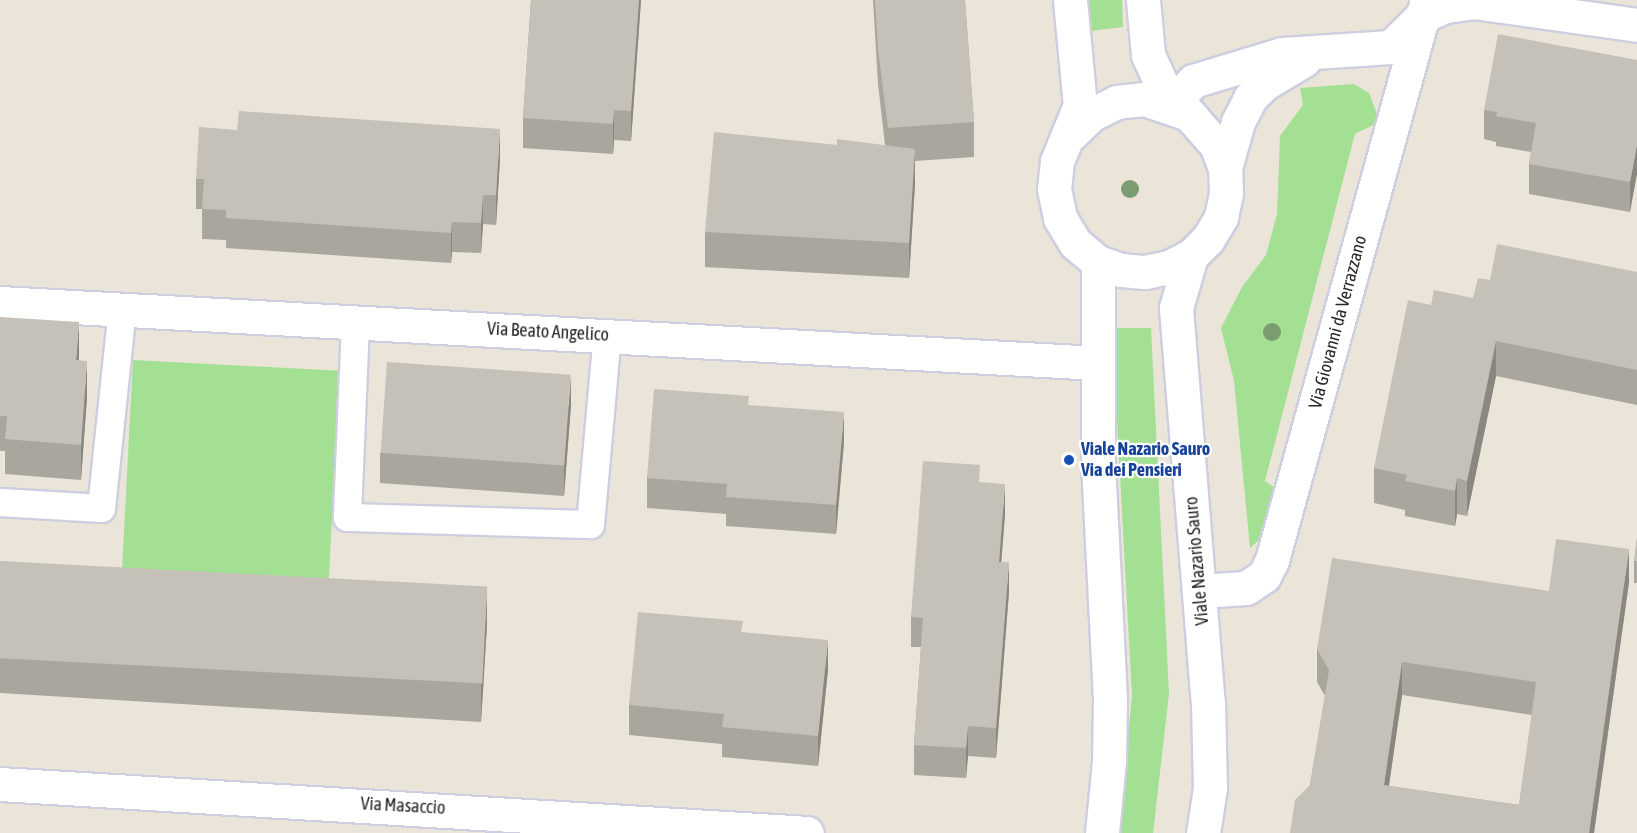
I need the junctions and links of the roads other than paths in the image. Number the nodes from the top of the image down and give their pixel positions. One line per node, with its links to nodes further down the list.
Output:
1 (1071, 0): 7 (street, Viale Nazario Sauro)
2 (1143, 0): 6 (street)
3 (1424, 8): 4 (street); 5 (street); 17 (street, Via Giovanni da Verrazzano)
4 (1637, 25)
5 (1318, 51): 6 (street); 8 (street)
6 (1171, 105): 7 (street, Viale Nazario Sauro); 8 (street, Viale Nazario Sauro)
7 (1071, 134): 10 (street, Viale Nazario Sauro)
8 (1225, 168): 9 (street, Viale Nazario Sauro)
9 (1191, 256): 10 (street, Viale Nazario Sauro); 17 (street, Viale Nazario Sauro)
10 (1098, 262): 15 (street)
11 (0, 303): 12 (street, Via Beato Angelico)
12 (122, 309): 13 (street, Via Beato Angelico); 16 (lane)
13 (355, 322): 14 (street, Via Beato Angelico); 14 (lane)
14 (607, 335): 15 (street, Via Beato Angelico)
15 (1096, 363): 20 (street)
16 (0, 502)
17 (1199, 591): 21 (street, Viale Nazario Sauro)
18 (0, 784): 19 (street, Via Masaccio)
19 (807, 833)
20 (1102, 833)
21 (1203, 833)

